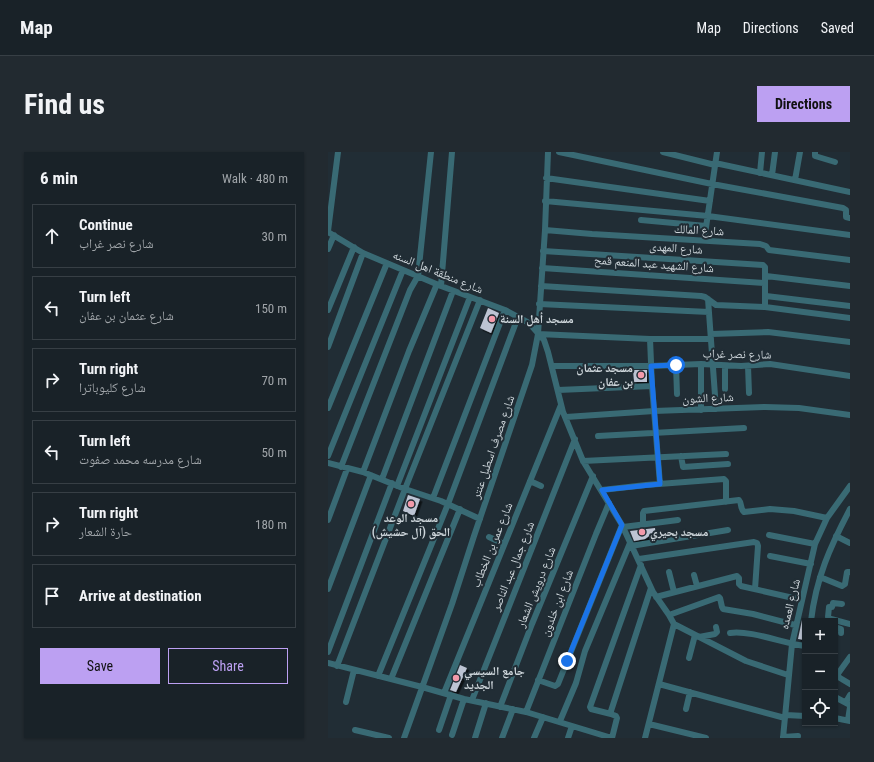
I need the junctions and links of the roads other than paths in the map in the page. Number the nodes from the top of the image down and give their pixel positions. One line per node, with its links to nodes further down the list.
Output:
1 (338, 152): 27 (street)
2 (431, 152): 38 (street)
3 (452, 152): 40 (street)
4 (548, 152): 16 (street, شارع مصرف اسطبل عنتر)
5 (559, 152): 18 (street)
6 (663, 152): 13 (street)
7 (717, 152): 13 (street)
8 (762, 152): 14 (street)
9 (775, 152): 15 (street)
10 (800, 152): 17 (street)
11 (815, 152): 12 (street)
12 (836, 162)
13 (715, 164): 14 (street); 18 (street)
14 (760, 173): 15 (street)
15 (772, 175): 17 (street)
16 (546, 178): 20 (street, شارع مصرف اسطبل عنتر); 21 (street)
17 (795, 180): 19 (street)
18 (712, 184): 21 (street); 23 (street)
19 (850, 192)
20 (545, 201): 22 (street); 26 (street, شارع مصرف اسطبل عنتر)
21 (710, 201): 22 (street)
22 (708, 216): 25 (street); 28 (street)
23 (850, 218)
24 (641, 220): 25 (street)
25 (706, 226): 29 (street)
26 (545, 230): 29 (street, شارع المالك); 32 (street, شارع مصرف اسطبل عنتر)
27 (330, 233): 30 (street, شارع منطقة اهل السنه); 31 (street)
28 (850, 235)
29 (704, 241): 34 (street, شارع المالك)
30 (354, 247): 33 (street, شارع منطقة اهل السنه); 51 (street)
31 (328, 249)
32 (543, 251): 36 (street, شارع مصرف اسطبل عنتر); 39 (street, شارع المهدى)
33 (363, 253): 35 (street, شارع منطقة اهل السنه); 60 (street)
34 (850, 260)
35 (387, 263): 37 (street, شارع منطقة اهل السنه); 75 (street)
36 (542, 268): 39 (street, شارع الشهيد عبد المنعم قمح); 41 (street, شارع مصرف اسطبل عنتر)
37 (403, 270): 38 (street, شارع منطقة اهل السنه); 86 (street)
38 (418, 276): 40 (street, شارع منطقة اهل السنه); 92 (street)
39 (766, 280): 42 (street, شارع الشهيد عبد المنعم قمح); 44 (street)
40 (439, 285): 43 (street, شارع منطقة اهل السنه); 93 (street)
41 (541, 286): 47 (street); 48 (street, شارع مصرف اسطبل عنتر)
42 (850, 286)
43 (453, 290): 45 (street, شارع منطقة اهل السنه); 96 (street)
44 (766, 296): 49 (street); 50 (street)
45 (470, 297): 46 (street, شارع منطقة اهل السنه); 98 (street)
46 (480, 300): 52 (street, شارع منطقة اهل السنه); 102 (street)
47 (709, 301): 50 (street); 53 (street)
48 (539, 304): 53 (street); 56 (street, شارع مصرف اسطبل عنتر)
49 (850, 306)
50 (765, 307): 55 (street)
51 (328, 310)
52 (505, 310): 54 (street, شارع منطقة اهل السنه); 104 (street)
53 (709, 312): 57 (street)
54 (518, 317): 56 (street, شارع منطقة اهل السنه); 107 (street)
55 (850, 318)
56 (538, 334): 58 (street); 64 (street); 111 (street, شارع مصرف اسطبل عنتر)
57 (711, 337): 58 (street); 59 (street); 63 (street)
58 (650, 339): 65 (street)
59 (850, 342)
60 (328, 347)
61 (701, 364): 62 (street, شارع نصر غراب); 63 (street, شارع نصر غراب); 77 (street)
62 (676, 365): 65 (street, شارع نصر غراب); 73 (street)
63 (713, 365): 66 (street, شارع نصر غراب); 76 (street)
64 (552, 366): 65 (street, شارع نصر غراب); 71 (street)
65 (651, 366): 69 (street)
66 (725, 366): 67 (street, شارع نصر غراب); 70 (street)
67 (748, 366): 68 (street, شارع نصر غراب); 72 (street)
68 (850, 376)
69 (652, 386): 71 (street); 78 (street)
70 (725, 389)
71 (558, 390): 74 (street)
72 (749, 393)
73 (677, 394)
74 (561, 405): 80 (street); 97 (street, شارع عمر بن الخطاب)
75 (328, 408)
76 (716, 409): 77 (street, شارع الشون); 79 (street, شارع الشون)
77 (701, 410): 78 (street, شارع الشون)
78 (654, 411): 80 (street, شارع الشون); 82 (street)
79 (850, 415)
80 (566, 417): 84 (street)
81 (744, 428): 82 (street)
82 (657, 433): 83 (street); 88 (street)
83 (598, 436)
84 (575, 439): 89 (street); 175 (street, شارع جمال عبد الناصر)
85 (726, 454): 87 (street)
86 (328, 456)
87 (681, 456): 88 (street); 91 (street)
88 (658, 457): 89 (street); 99 (street)
89 (583, 460): 95 (street)
90 (328, 463): 92 (street)
91 (728, 464)
92 (344, 468): 93 (street); 112 (street)
93 (363, 472): 94 (street)
94 (371, 475): 96 (street); 133 (street)
95 (593, 476): 103 (street); 179 (street, شارع درويش الشعار)
96 (382, 479): 98 (street)
97 (530, 481): 100 (street); 121 (street, شارع عمر بن الخطاب)
98 (395, 484): 102 (street); 155 (street)
99 (660, 484): 103 (street); 105 (street)
100 (541, 486)
101 (850, 486): 110 (street, شارع العمده)
102 (405, 489): 104 (street); 159 (street)
103 (602, 490): 106 (street)
104 (433, 498): 107 (street)
105 (726, 502): 110 (street); 114 (street)
106 (609, 503): 115 (street); 166 (street, شارع ابن خلدون)
107 (448, 504): 108 (street); 163 (street)
108 (460, 509): 111 (street); 165 (street)
109 (850, 509): 118 (street, شارع العمده)
110 (827, 518): 123 (street, شارع العمده)
111 (480, 519): 169 (street, شارع مصرف اسطبل عنتر)
112 (328, 520)
113 (678, 520): 114 (street)
114 (643, 524): 115 (street)
115 (622, 526): 122 (street); 166 (street)
116 (728, 530): 122 (street)
117 (769, 535): 123 (street)
118 (836, 536): 120 (street); 130 (street, شارع العمده)
119 (489, 537): 121 (street)
120 (850, 543)
121 (504, 544): 171 (street, شارع عمر بن الخطاب)
122 (630, 544): 125 (street); 189 (street)
123 (815, 544): 126 (street, شارع العمده)
124 (770, 556): 126 (street)
125 (640, 562): 134 (street); 136 (street); 183 (street)
126 (811, 564): 131 (street, شارع العمده)
127 (669, 572): 137 (street)
128 (850, 572): 130 (street)
129 (694, 575): 132 (street)
130 (820, 577): 135 (street, شارع العمده)
131 (806, 585): 135 (street); 139 (street, شارع العمده)
132 (697, 586): 136 (street); 137 (street)
133 (328, 588)
134 (651, 588): 138 (street); 183 (street)
135 (816, 588): 142 (street, شارع العمده)
136 (755, 589): 139 (street)
137 (674, 592): 138 (street)
138 (656, 597): 141 (street)
139 (802, 600): 147 (street, شارع العمده)
140 (842, 604): 143 (street)
141 (669, 615): 145 (street); 147 (street)
142 (813, 618)
143 (830, 618)
144 (838, 621): 146 (street)
145 (674, 624): 152 (street); 167 (street)
146 (850, 624)
147 (795, 625): 153 (street, شارع العمده)
148 (716, 627): 152 (street)
149 (838, 628): 151 (street)
150 (730, 633): 153 (street)
151 (842, 633)
152 (697, 636): 157 (street); 162 (street)
153 (792, 644): 154 (street); 162 (street, شارع العمده)
154 (802, 646)
155 (328, 652)
156 (850, 657): 160 (street)
157 (689, 658)
158 (328, 664): 159 (street)
159 (337, 666): 161 (street)
160 (838, 669)
161 (354, 670): 163 (street); 176 (street)
162 (788, 675): 184 (street, شارع العمده)
163 (378, 676): 165 (street)
164 (838, 677): 168 (street)
165 (391, 679): 169 (street)
166 (538, 680): 182 (street, شارع ابن خلدون)
167 (659, 684): 170 (street); 190 (street)
168 (850, 684)
169 (422, 686): 171 (street); 199 (street, شارع مصرف اسطبل عنتر)
170 (690, 692): 180 (street); 184 (street)
171 (447, 694): 173 (street); 193 (street, شارع عمر بن الخطاب)
172 (850, 695): 178 (street)
173 (464, 699): 175 (street); 194 (street)
174 (838, 699): 178 (street)
175 (472, 700): 177 (street)
176 (346, 702)
177 (486, 704): 179 (street); 200 (street)
178 (849, 705): 188 (street)
179 (500, 707): 181 (street)
180 (686, 708)
181 (513, 709): 182 (street); 201 (street)
182 (526, 712): 186 (street)
183 (611, 714): 196 (street)
184 (785, 716): 185 (street); 197 (street, شارع العمده)
185 (802, 716)
186 (543, 717): 189 (street); 202 (street)
187 (838, 718): 188 (street)
188 (849, 720)
189 (560, 721): 191 (street)
190 (649, 724): 204 (street); 205 (street)
191 (572, 726): 196 (street); 203 (street)
192 (355, 730): 198 (street)
193 (439, 730)
194 (452, 735)
195 (798, 736): 197 (street)
196 (609, 737)
197 (783, 737)
198 (389, 738)
199 (404, 738)
200 (475, 738)
201 (502, 738)
202 (534, 738)
203 (568, 738)
204 (645, 738)
205 (706, 738)

